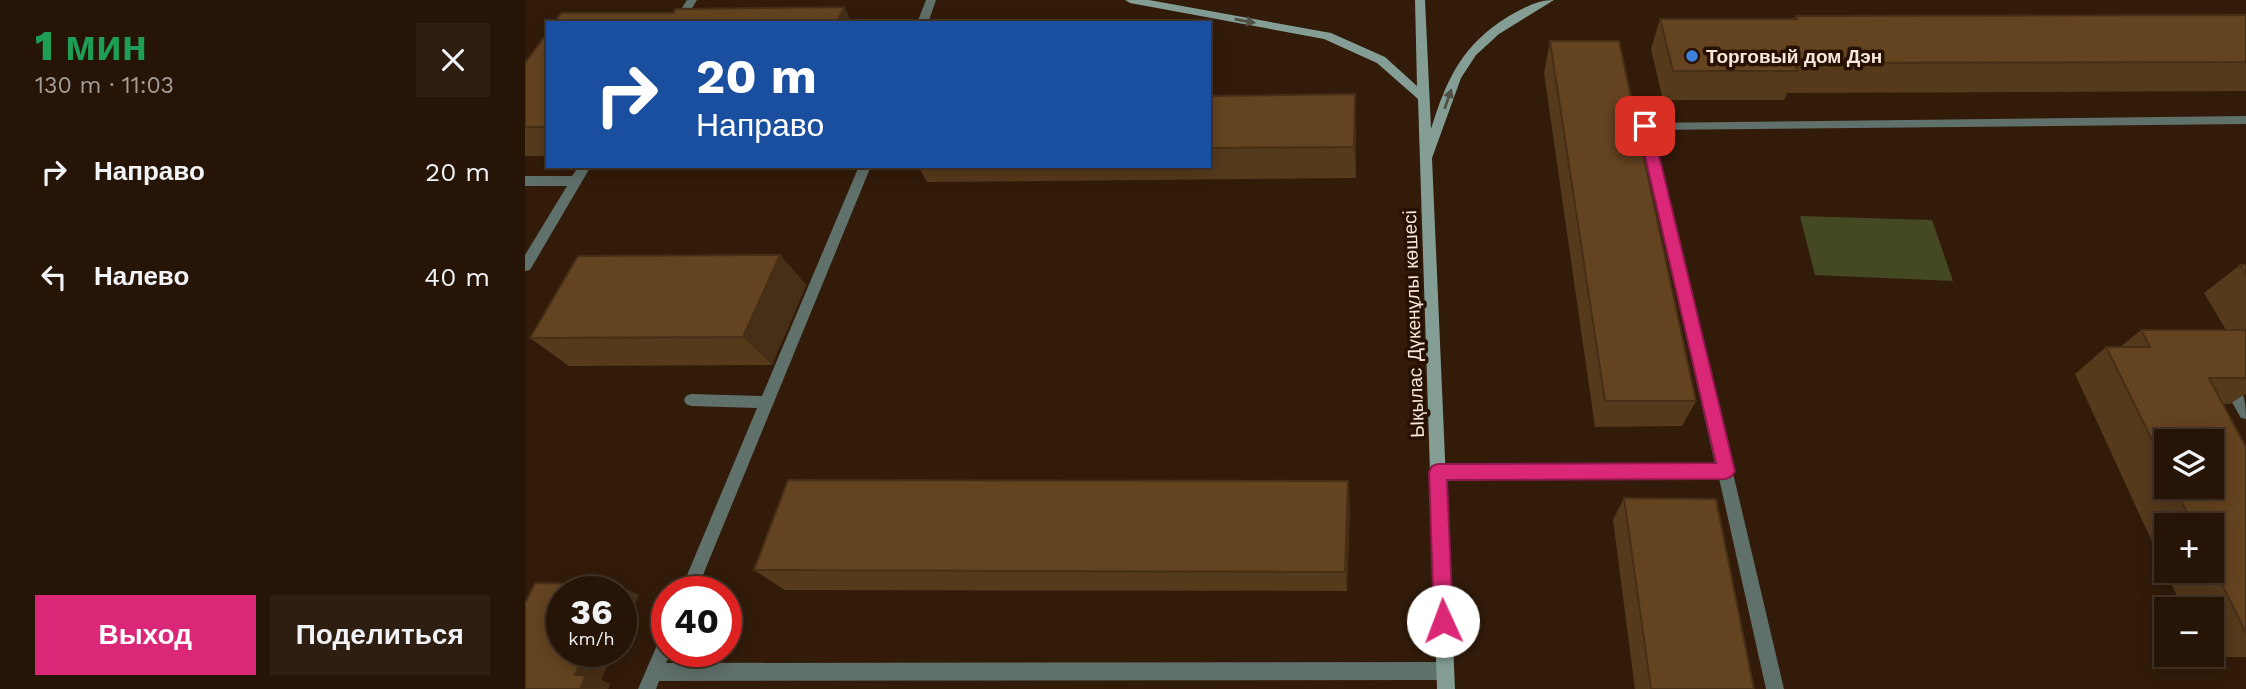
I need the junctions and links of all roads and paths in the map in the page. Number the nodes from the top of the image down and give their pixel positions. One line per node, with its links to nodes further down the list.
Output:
1 (692, 0): 6 (lane)
2 (931, 0): 7 (lane)
3 (1130, 0): 8 (street, one-way to 8)
4 (1420, 0): 8 (street, Ықылас Дүкенұлы көшесі)
5 (1549, 0): 10 (street, one-way to 5)
6 (678, 21)
7 (923, 21)
8 (1422, 96): 10 (street, Ықылас Дүкенұлы көшесі)
9 (2246, 120): 20 (lane)
10 (1425, 163): 21 (street, Ықылас Дүкенұлы көшесі)
11 (584, 168): 14 (lane)
12 (864, 168): 18 (lane)
13 (525, 181): 14 (lane)
14 (576, 181): 15 (lane)
15 (525, 266)
16 (2220, 370): 19 (lane)
17 (691, 400): 18 (lane)
18 (768, 401): 22 (lane)
19 (2246, 414)
20 (1726, 471): 21 (lane); 27 (lane)
21 (1438, 472): 25 (street, Ықылас Дүкенұлы көшесі)
22 (695, 576)
23 (656, 667): 24 (lane)
24 (654, 672): 25 (lane); 26 (lane)
25 (1445, 680)
26 (647, 689)
27 (1775, 689)

